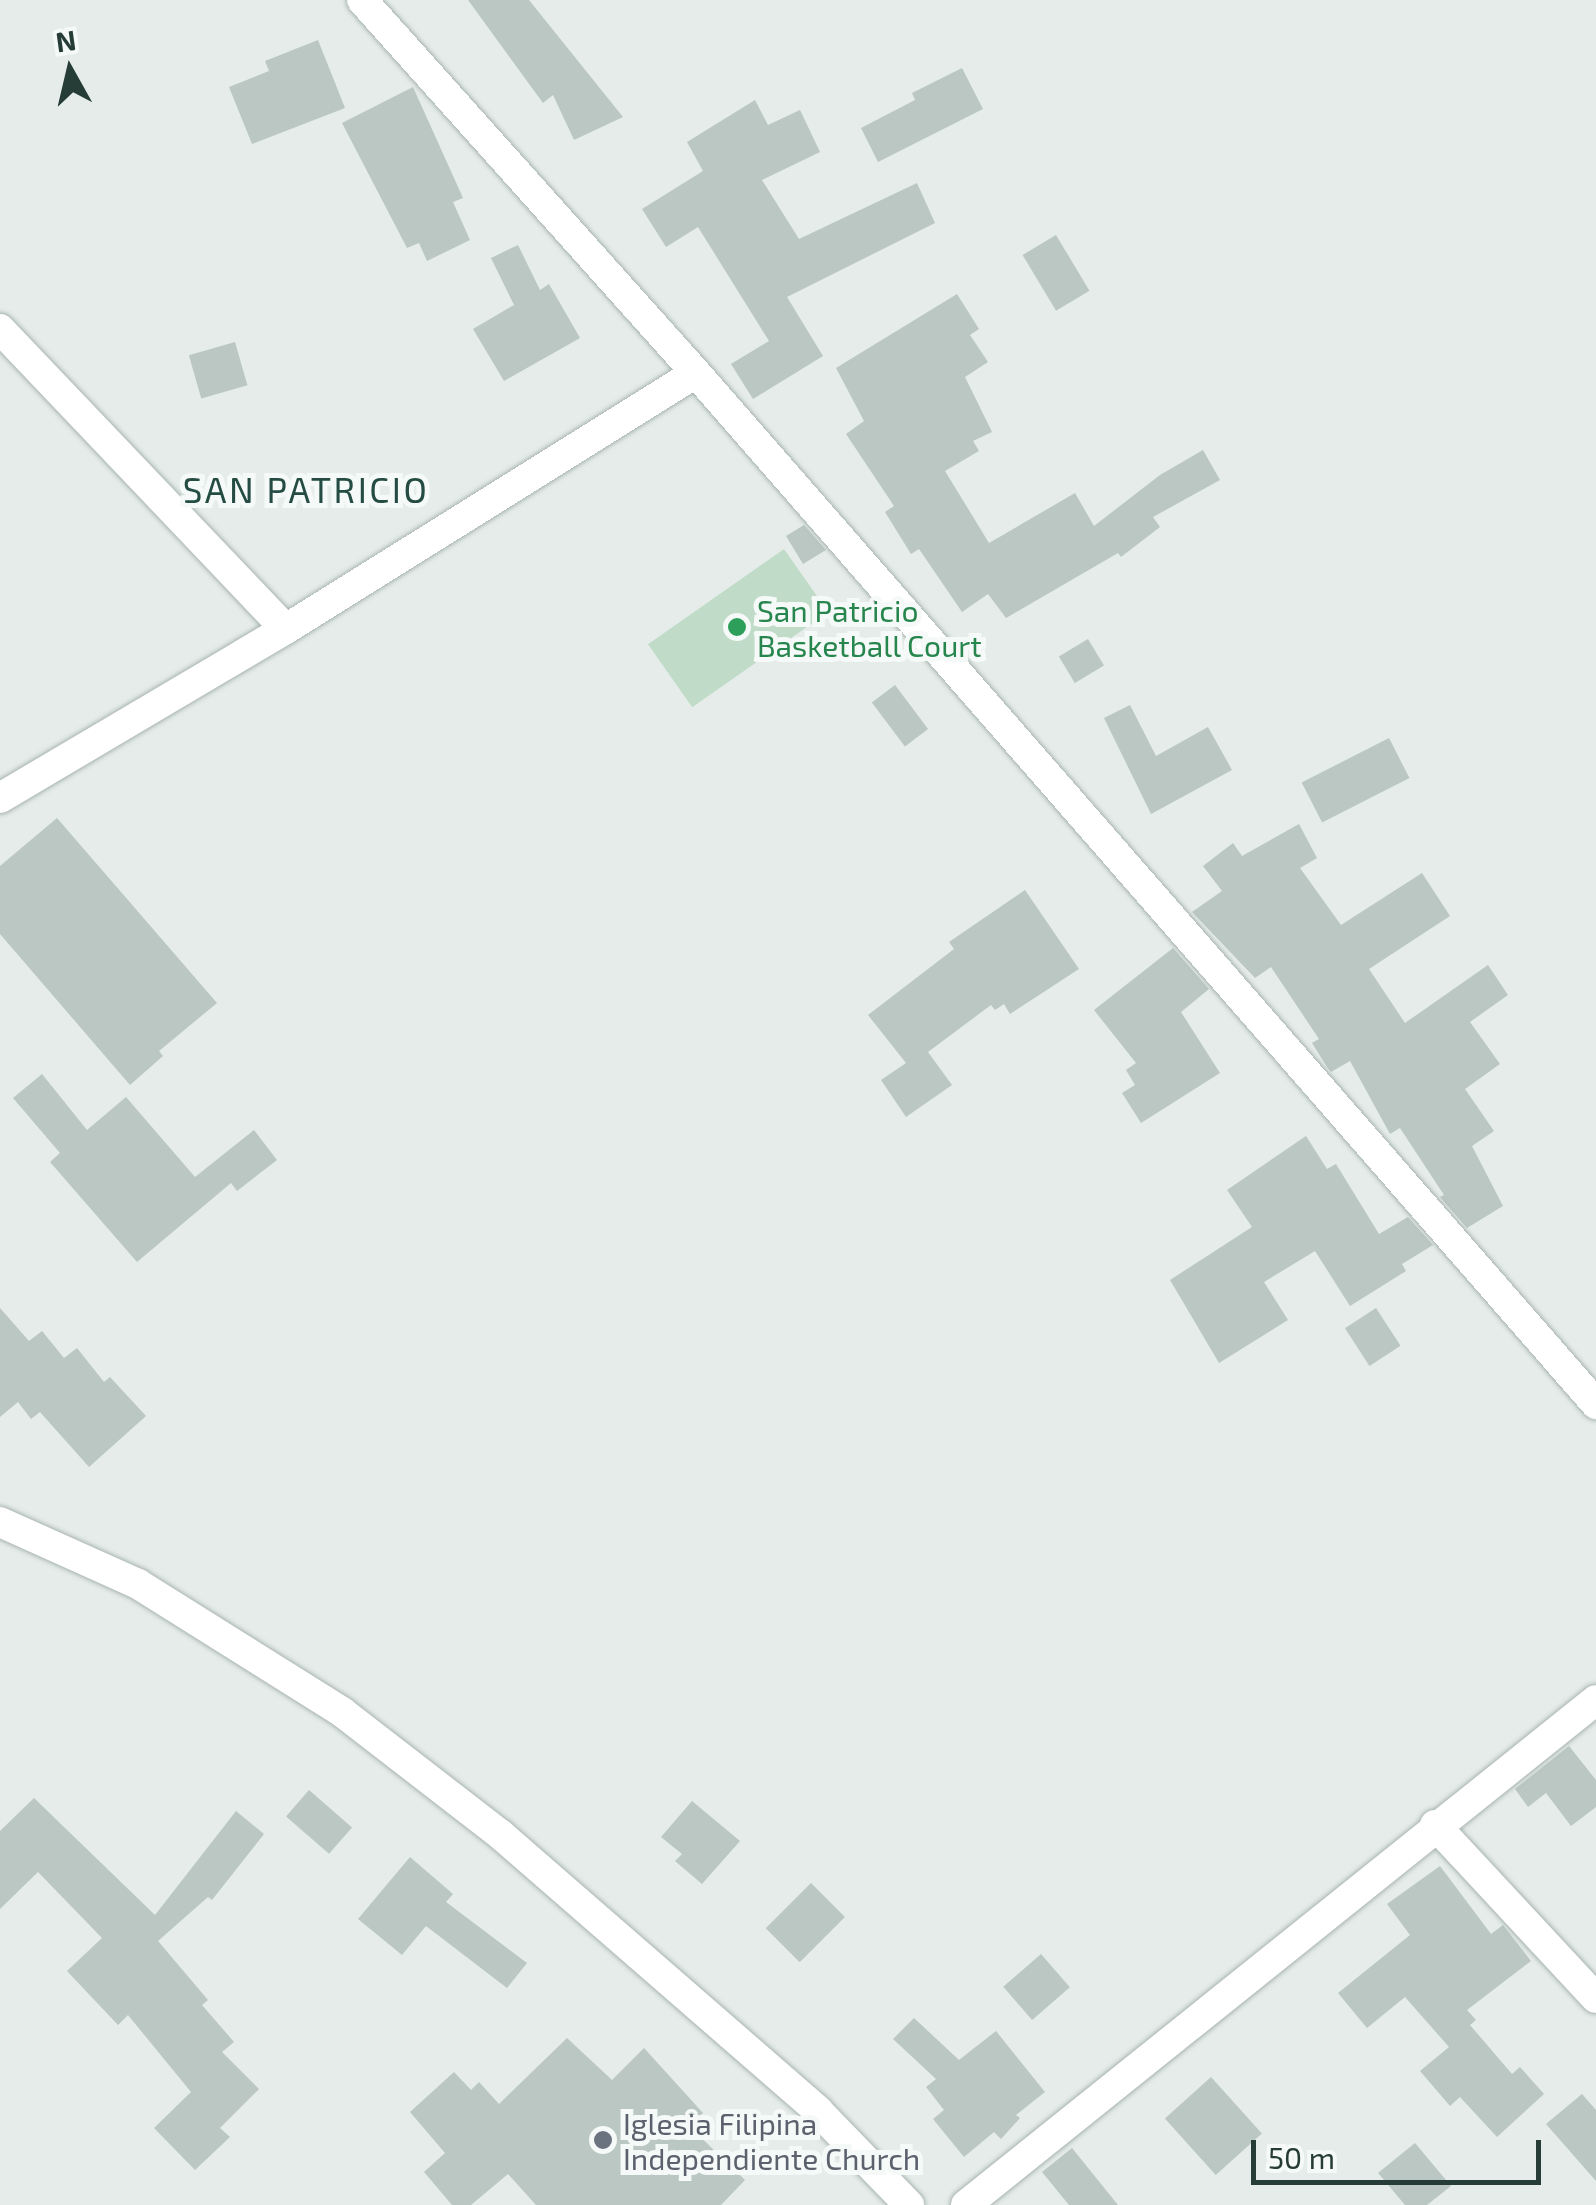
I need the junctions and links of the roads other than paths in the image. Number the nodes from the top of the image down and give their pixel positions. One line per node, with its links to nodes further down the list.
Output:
1 (362, 0): 3 (street)
2 (0, 329): 4 (street)
3 (696, 373): 4 (street); 6 (street)
4 (286, 629): 5 (street)
5 (0, 798)
6 (1596, 1404)
7 (0, 1522): 11 (street)
8 (1596, 1700): 9 (street)
9 (1435, 1826): 10 (street); 12 (street)
10 (1596, 1998)
11 (909, 2205)
12 (966, 2205)

